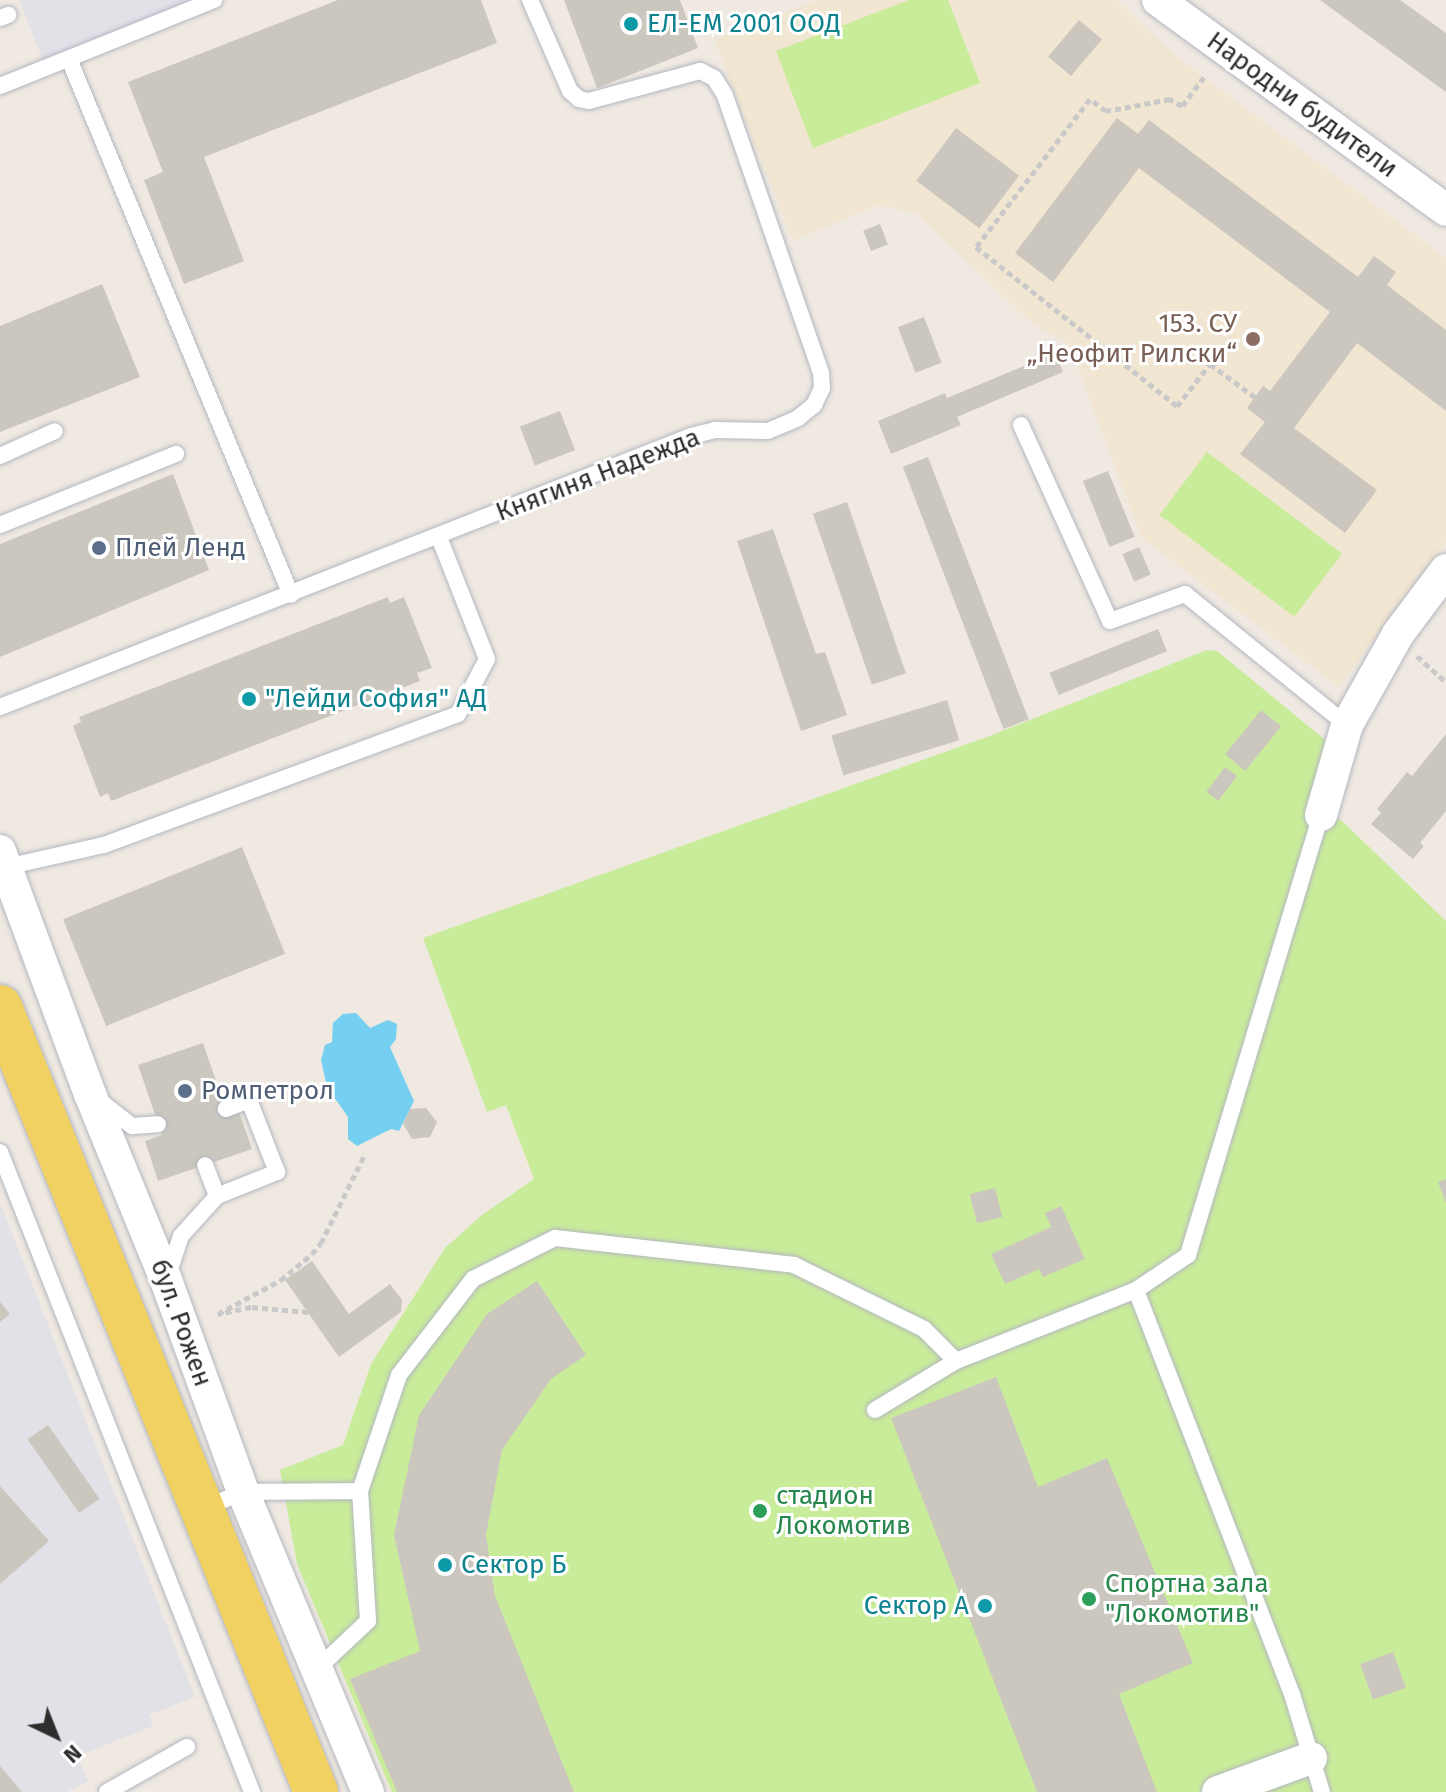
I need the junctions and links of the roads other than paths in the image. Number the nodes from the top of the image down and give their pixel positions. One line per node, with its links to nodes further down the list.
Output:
1 (214, 0): 4 (lane)
2 (530, 0): 12 (lane, Княгиня Надежда)
3 (1158, 0): 6 (street, Народни будители)
4 (69, 59): 5 (lane); 14 (lane)
5 (0, 86)
6 (1446, 210)
7 (1021, 425): 16 (lane)
8 (55, 431): 10 (lane)
9 (176, 454): 11 (lane)
10 (0, 456)
11 (0, 525)
12 (439, 537): 14 (lane, Княгиня Надежда); 18 (lane)
13 (1446, 570): 16 (street)
14 (291, 595): 15 (lane, Княгиня Надежда)
15 (0, 707)
16 (1347, 725): 17 (street)
17 (1321, 815): 28 (lane)
18 (3, 859): 21 (street, бул. Рожен)
19 (0, 1007): 20 (main road, бул. Рожен)
20 (8, 1051): 33 (main road, бул. Рожен)
21 (90, 1094): 23 (lane); 27 (street, бул. Рожен)
22 (226, 1109): 26 (lane)
23 (158, 1124)
24 (0, 1152): 38 (lane)
25 (205, 1165): 26 (lane)
26 (217, 1196): 27 (lane)
27 (166, 1280): 32 (street, бул. Рожен)
28 (1136, 1290): 29 (lane); 36 (lane)
29 (956, 1361): 30 (lane); 31 (lane)
30 (875, 1410)
31 (360, 1491): 32 (lane); 34 (lane)
32 (243, 1492): 33 (lane); 34 (street, бул. Рожен)
33 (202, 1509): 39 (main road, бул. Рожен)
34 (315, 1671): 40 (street, бул. Рожен)
35 (187, 1747): 37 (lane)
36 (1311, 1758): 41 (street); 42 (lane)
37 (107, 1792)
38 (252, 1792)
39 (316, 1792)
40 (368, 1792)
41 (1218, 1792)
42 (1322, 1792)

